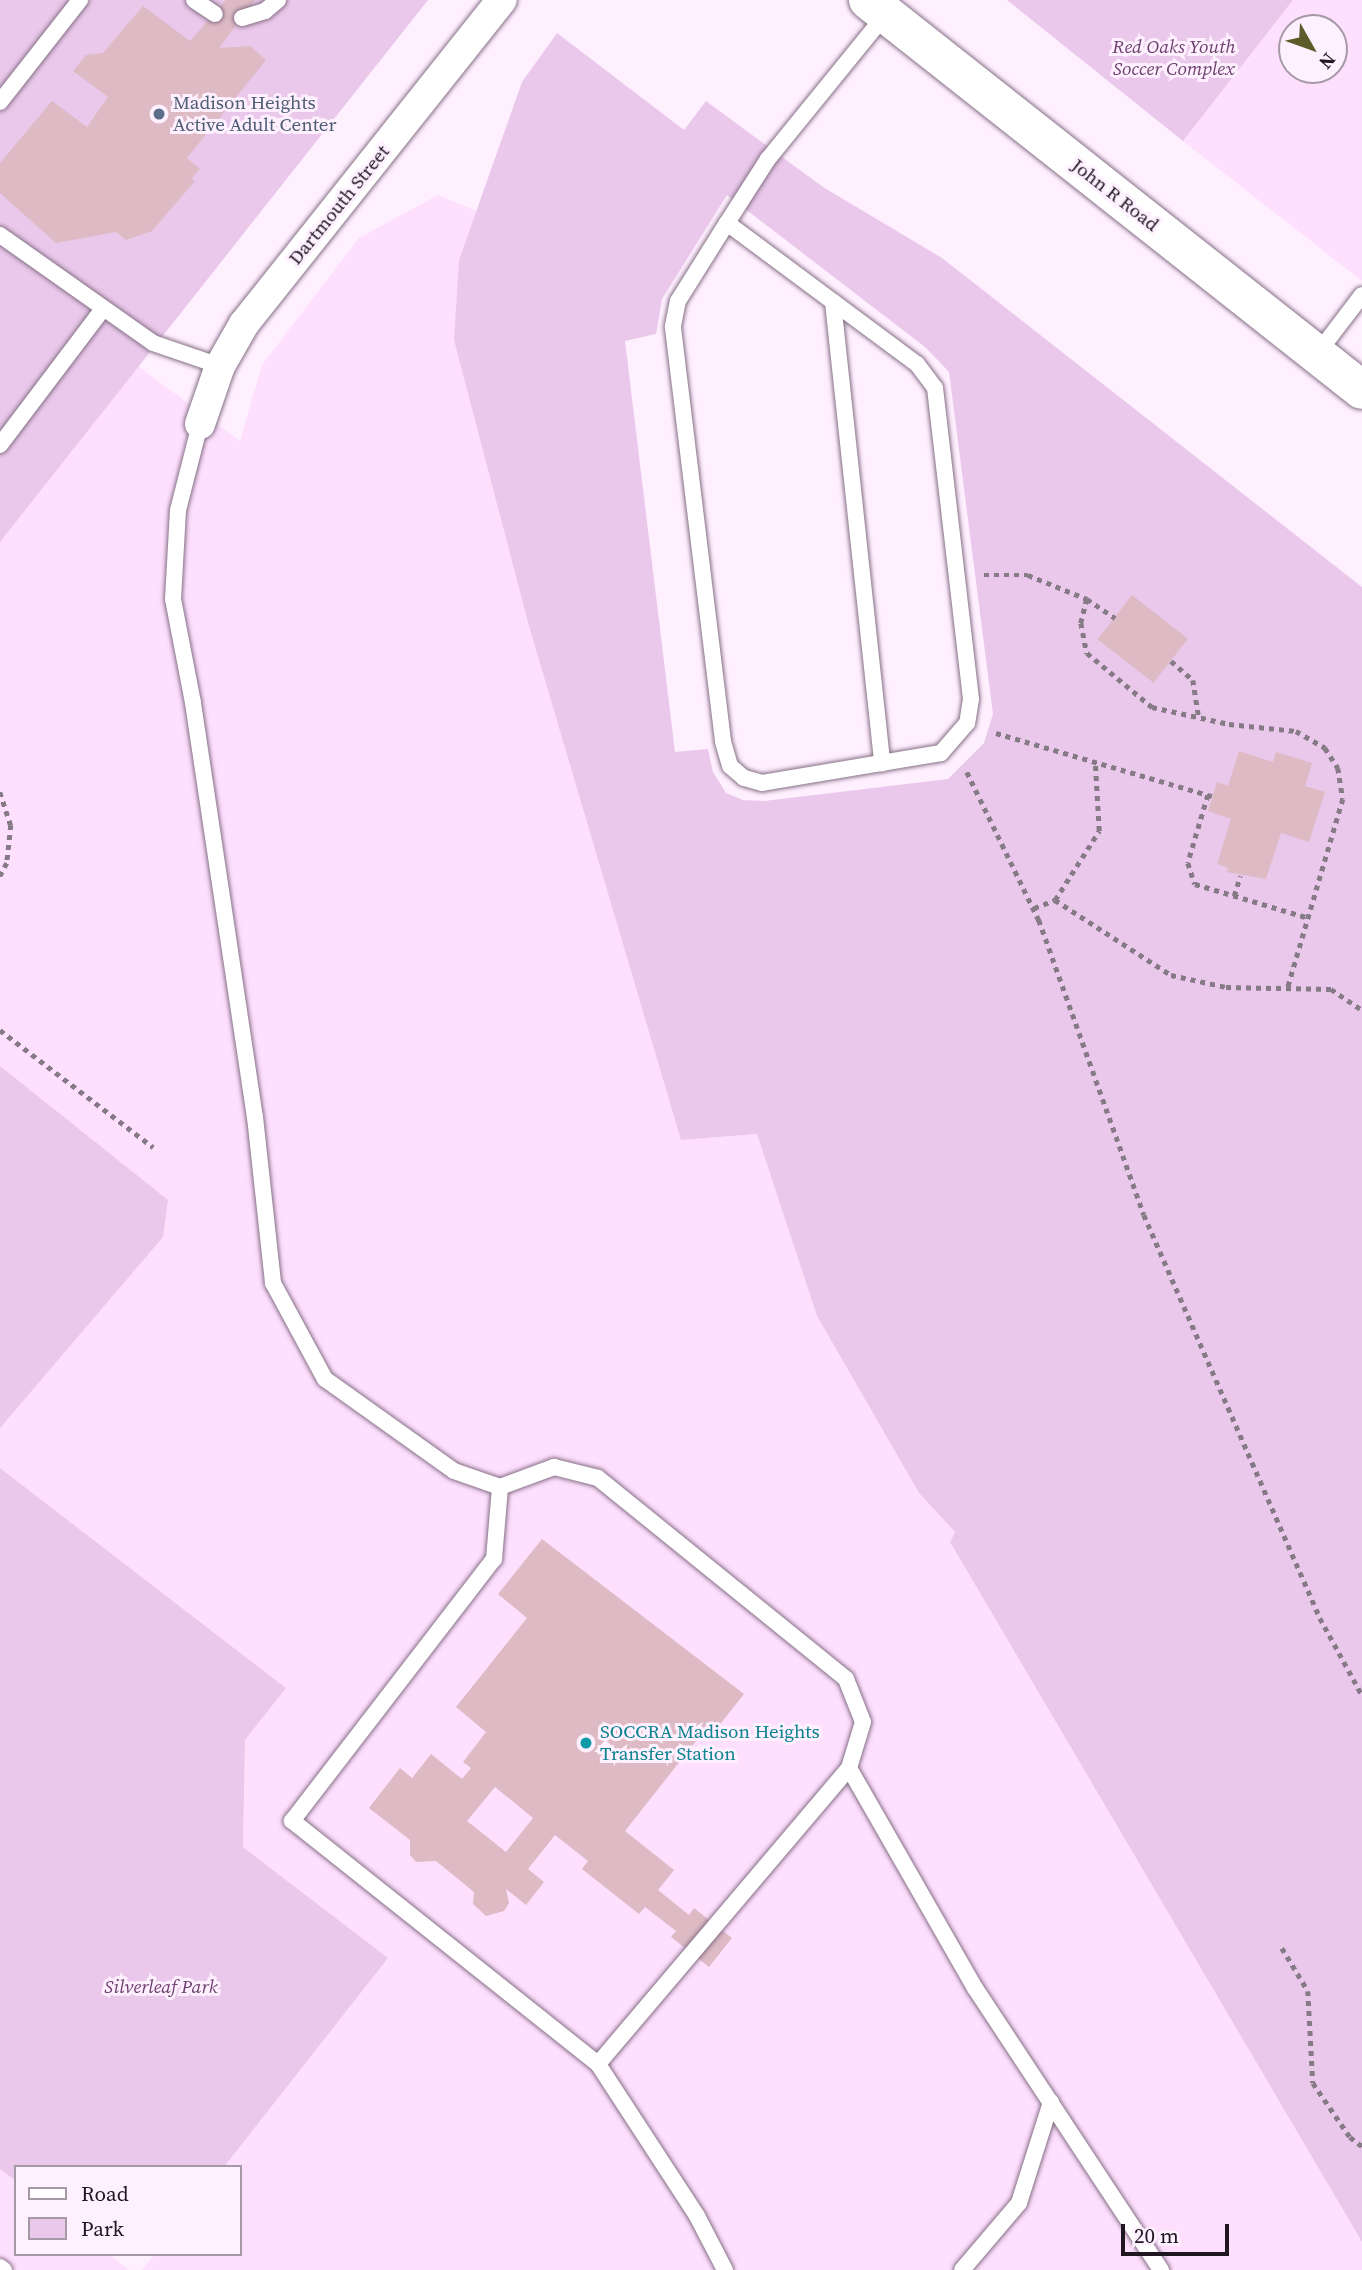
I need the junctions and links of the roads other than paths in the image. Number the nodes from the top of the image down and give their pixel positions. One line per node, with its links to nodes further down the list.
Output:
1 (80, 0): 8 (lane)
2 (194, 0): 6 (lane)
3 (278, 0): 7 (lane)
4 (502, 0): 15 (street, Dartmouth Street)
5 (877, 7): 9 (lane); 14 (main road, John R Road)
6 (215, 13)
7 (242, 18)
8 (0, 102)
9 (727, 223): 12 (lane); 19 (lane)
10 (0, 235): 13 (lane)
11 (1362, 295): 14 (lane)
12 (833, 302): 19 (lane); 19 (lane)
13 (103, 309): 15 (lane); 18 (lane)
14 (1317, 354): 16 (main road, John R Road)
15 (220, 366): 17 (street, Dartmouth Street)
16 (1362, 390)
17 (200, 424): 20 (lane)
18 (0, 444)
19 (882, 763)
20 (500, 1487): 21 (lane); 22 (lane)
21 (849, 1768): 22 (lane); 23 (lane)
22 (598, 2064): 26 (lane)
23 (1051, 2102): 27 (lane); 28 (lane)
24 (0, 2267): 25 (lane)
25 (4, 2270)
26 (725, 2270)
27 (962, 2270)
28 (1161, 2270)

